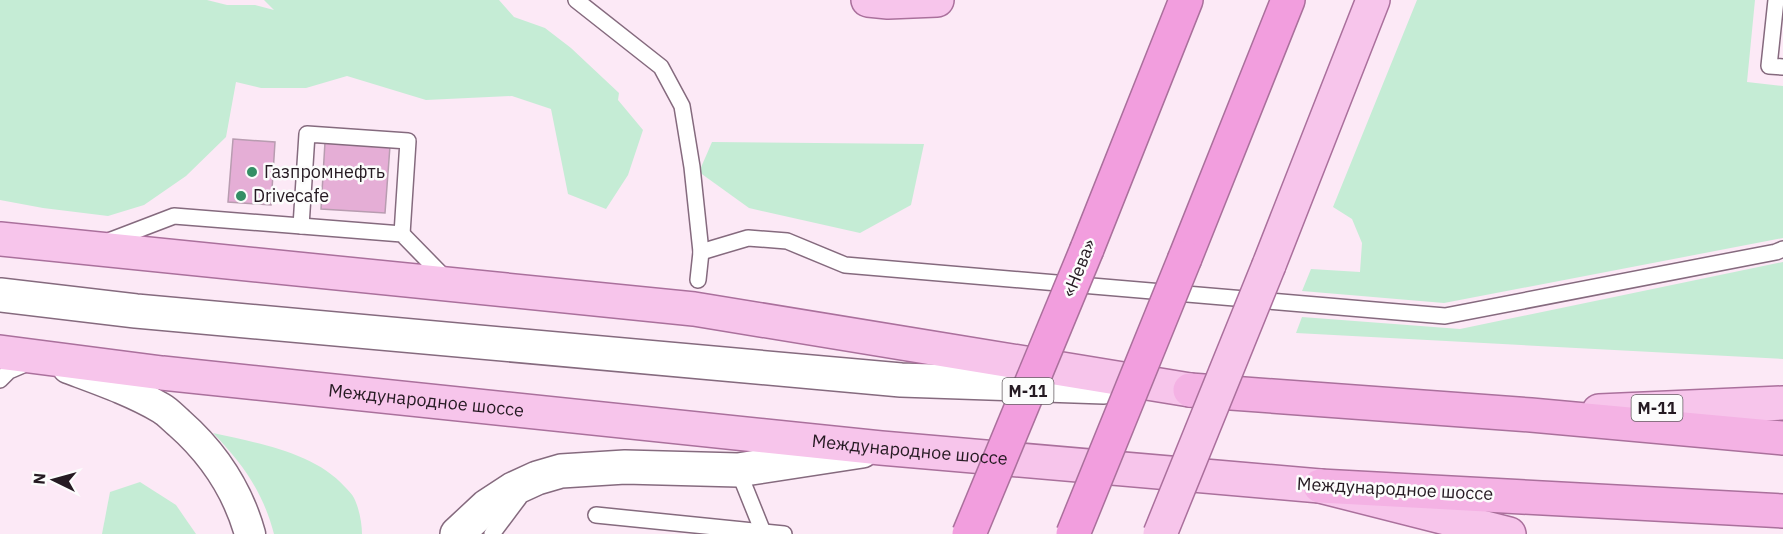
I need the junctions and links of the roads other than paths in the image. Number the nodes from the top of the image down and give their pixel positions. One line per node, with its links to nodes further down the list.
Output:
1 (576, 0): 14 (lane)
2 (867, 0): 3 (main road)
3 (937, 0)
4 (1186, 0): 36 (highway, «Нева» / М-11, bridge)
5 (1288, 0): 37 (highway, bridge)
6 (1373, 0): 38 (main road, bridge)
7 (1776, 0): 8 (lane)
8 (1783, 67)
9 (301, 226): 10 (lane); 10 (lane); 12 (lane)
10 (402, 234): 16 (lane)
11 (0, 239): 12 (main road)
12 (89, 249): 16 (main road)
13 (1783, 249): 14 (lane)
14 (701, 252): 15 (lane)
15 (698, 280)
16 (452, 285): 21 (main road)
17 (0, 296): 21 (street)
18 (0, 352): 19 (main road, Международное шоссе)
19 (40, 358): 20 (lane); 25 (main road, Международное шоссе); 33 (street)
20 (0, 380)
21 (1190, 390): 23 (highway)
22 (1783, 403): 23 (main road, М-11)
23 (1531, 415): 24 (highway)
24 (1783, 438)
25 (881, 448): 26 (street); 28 (main road, Международное шоссе)
26 (738, 470): 27 (street); 31 (lane)
27 (525, 484): 32 (street); 34 (lane)
28 (1320, 486): 29 (highway, Международное шоссе); 39 (main road)
29 (1783, 511)
30 (596, 515): 31 (lane)
31 (763, 532): 35 (lane)
32 (463, 533)
33 (250, 534)
34 (492, 534)
35 (784, 534)
36 (969, 534)
37 (1073, 534)
38 (1160, 534)
39 (1509, 534)

